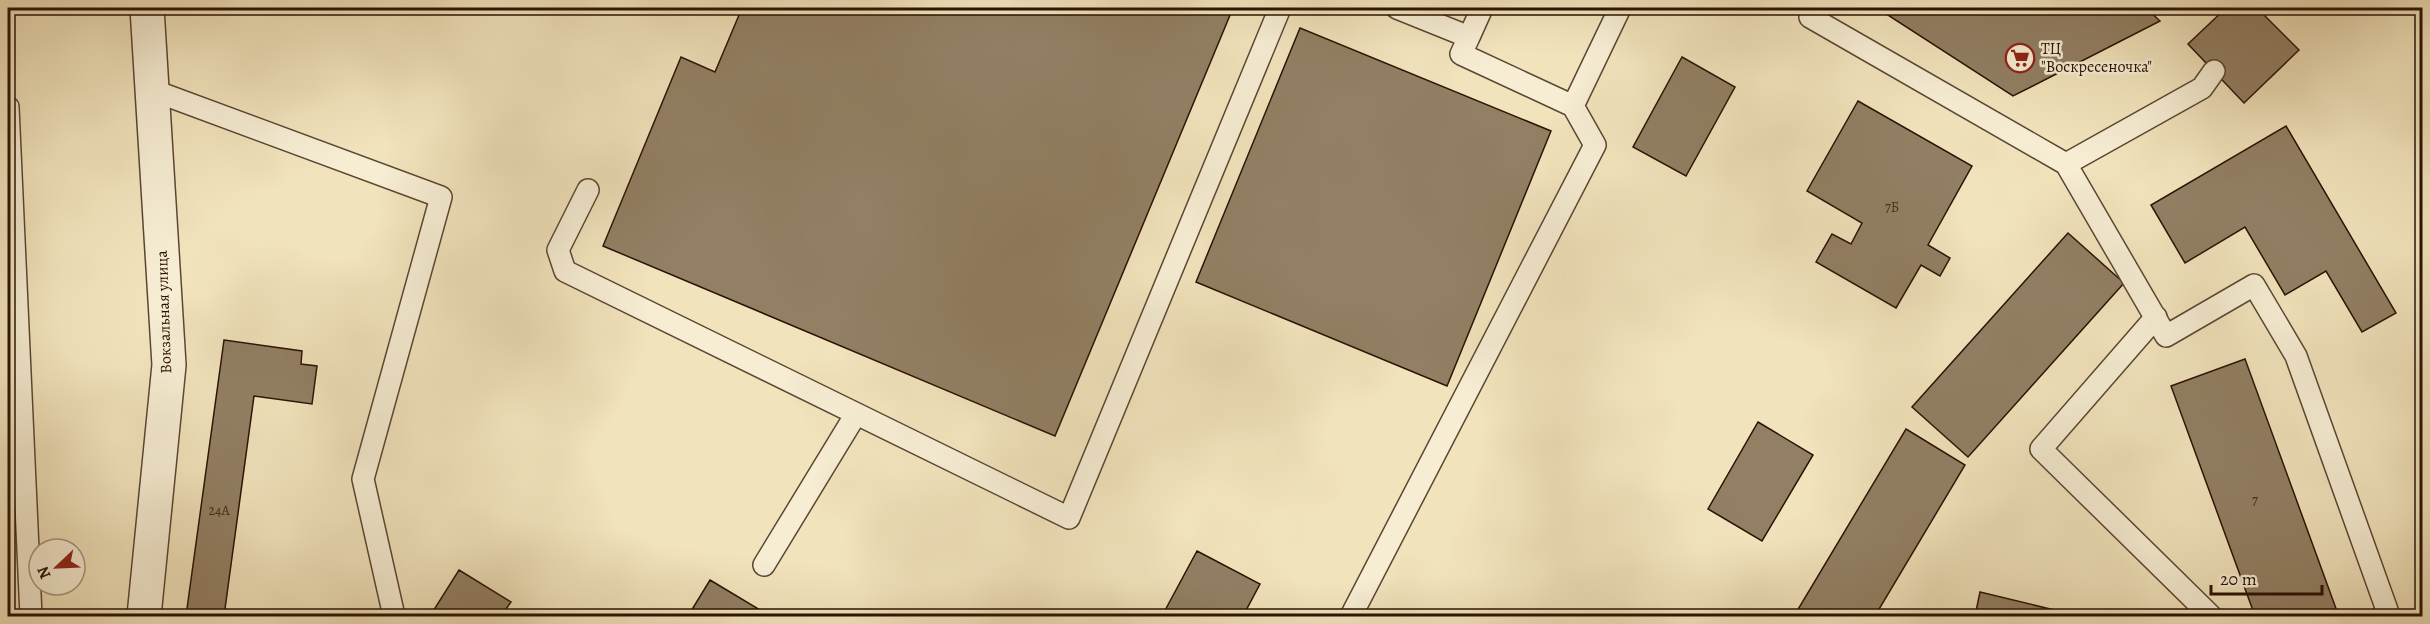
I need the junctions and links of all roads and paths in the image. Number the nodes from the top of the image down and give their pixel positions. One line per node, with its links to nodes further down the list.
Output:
1 (147, 8): 9 (street, Вокзальная улица)
2 (1280, 8): 15 (lane)
3 (1397, 8): 7 (lane)
4 (1482, 8): 7 (lane)
5 (1620, 8): 11 (lane)
6 (1816, 8): 12 (lane)
7 (1469, 37): 11 (lane)
8 (2214, 71): 12 (lane)
9 (152, 90): 18 (street, Вокзальная улица); 19 (lane)
10 (8, 106): 17 (lane)
11 (1574, 106): 20 (lane)
12 (2066, 164): 14 (lane)
13 (588, 190): 15 (lane)
14 (2156, 317): 21 (lane); 22 (lane)
15 (856, 414): 16 (lane)
16 (764, 565)
17 (31, 616)
18 (144, 616)
19 (394, 616)
20 (1351, 616)
21 (2211, 616)
22 (2382, 616)

